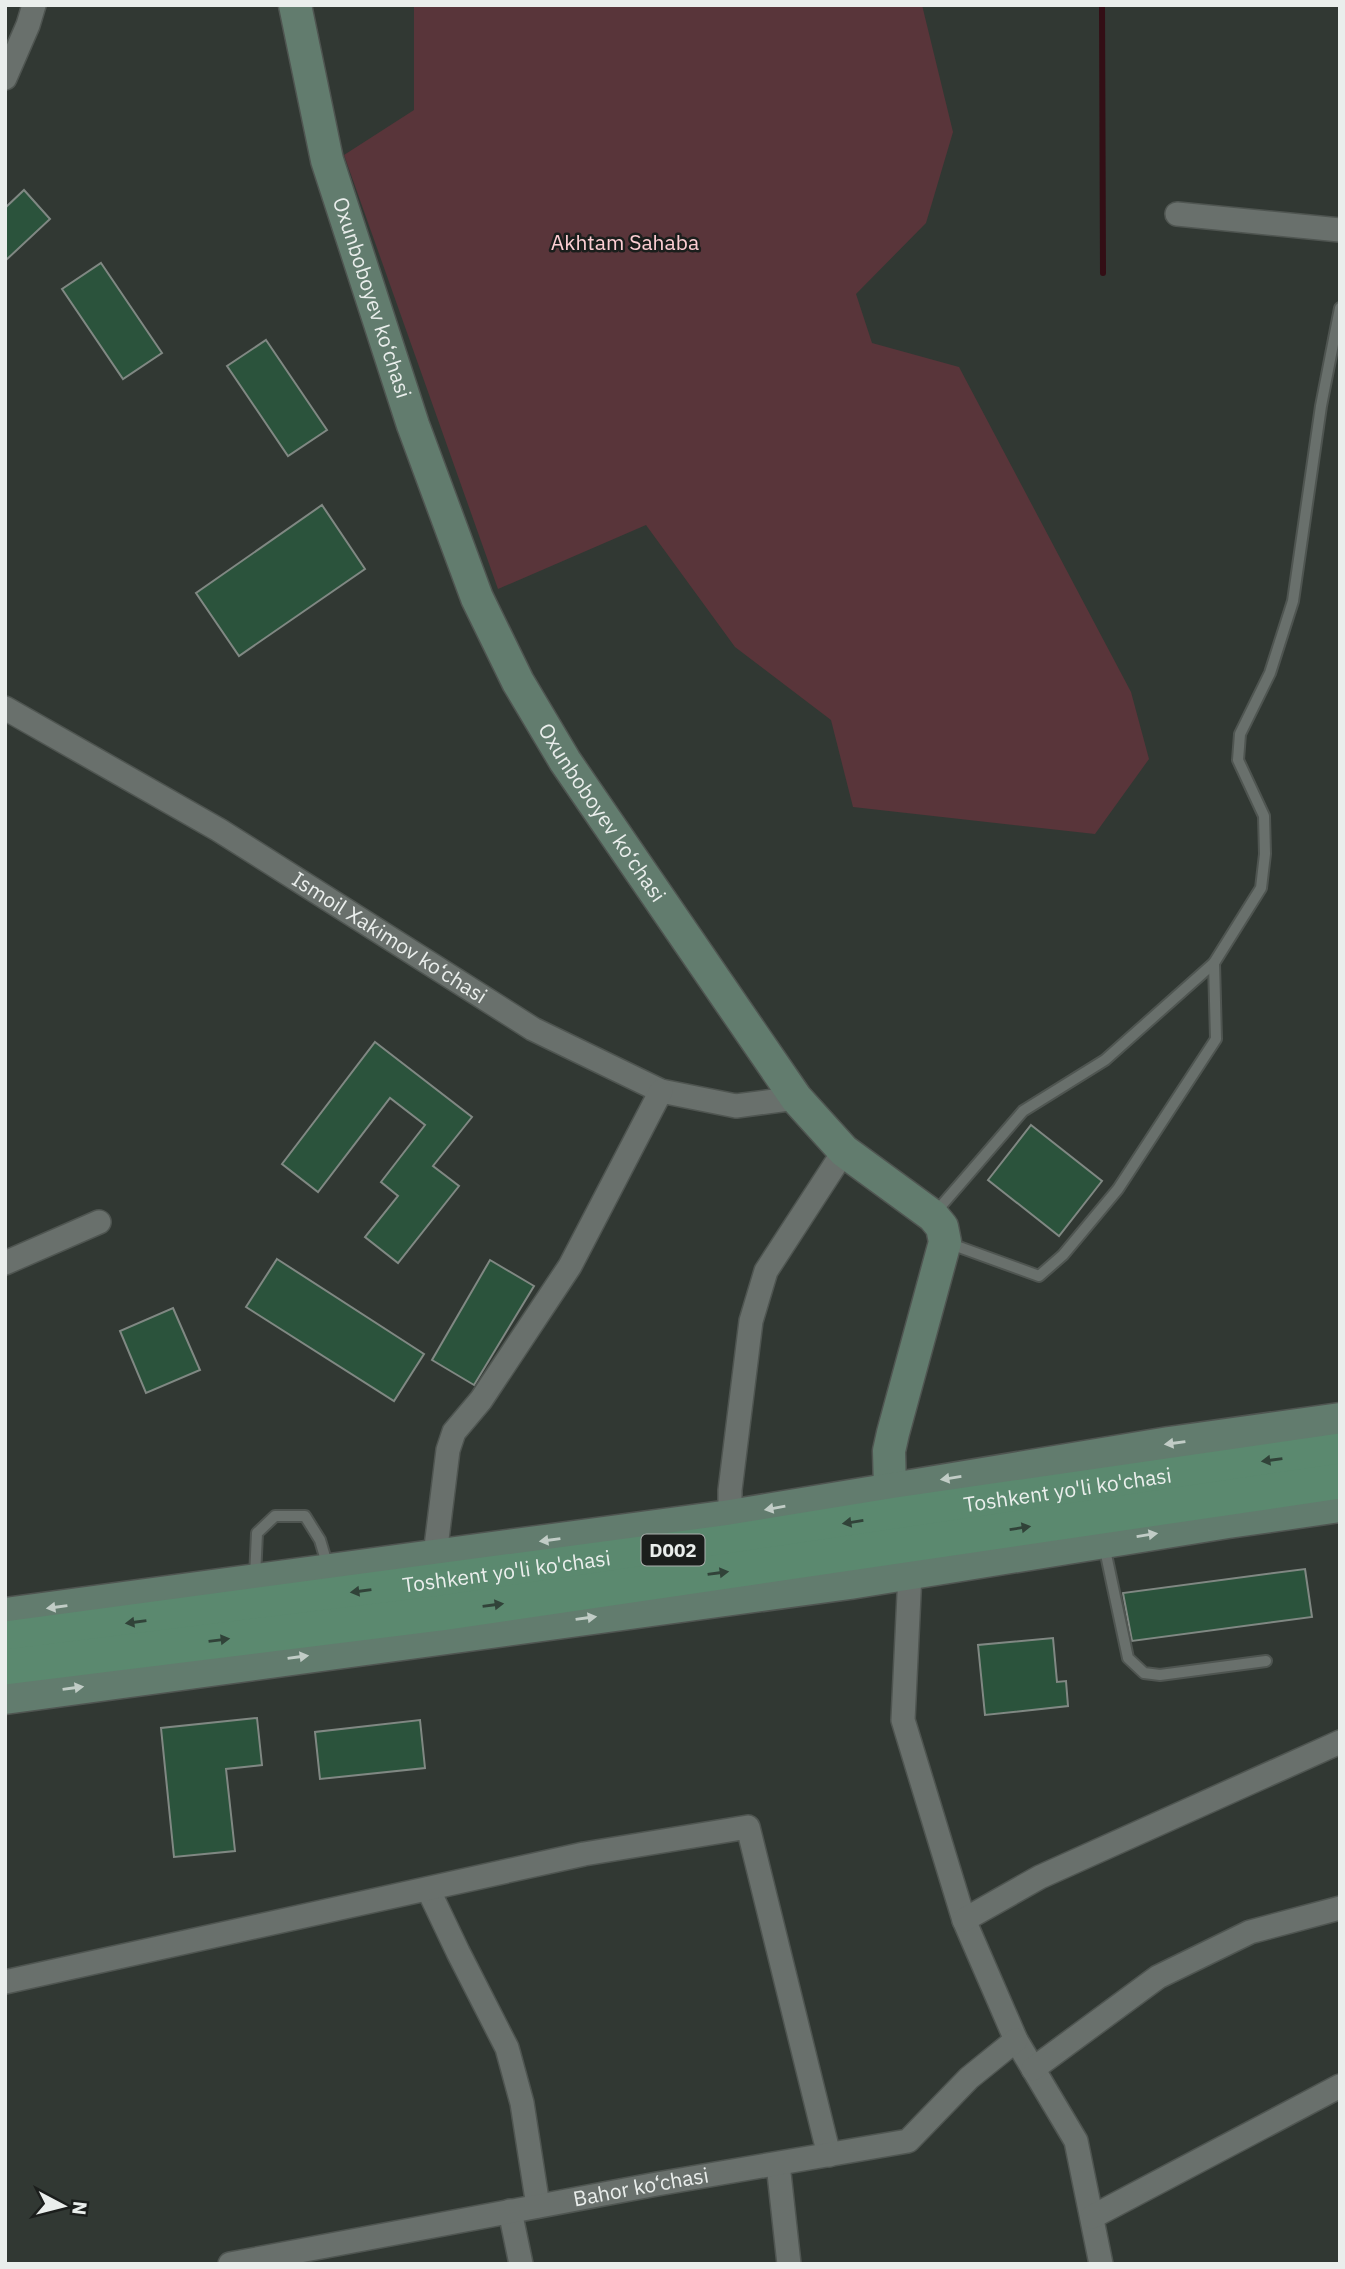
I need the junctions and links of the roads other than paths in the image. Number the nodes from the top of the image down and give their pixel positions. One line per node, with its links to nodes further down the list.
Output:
1 (34, 5): 3 (street)
2 (295, 5): 10 (street, Oxunboboyev ko‘chasi)
3 (5, 78)
4 (1177, 214): 5 (street)
5 (1340, 230)
6 (1340, 307): 8 (lane)
7 (5, 708): 9 (street, Ismoil Xakimov ko‘chasi)
8 (1214, 963): 13 (lane); 13 (lane)
9 (661, 1091): 10 (street, Ismoil Xakimov ko‘chasi); 22 (street)
10 (796, 1098): 11 (street, Oxunboboyev ko‘chasi)
11 (844, 1151): 13 (street, Oxunboboyev ko‘chasi); 19 (street)
12 (99, 1222): 14 (street)
13 (939, 1229): 20 (street)
14 (5, 1262)
15 (1340, 1419): 20 (street, one-way to 20)
16 (1340, 1451): 20 (main road, Toshkent yo'li ko'chasi / D002, one-way to 20)
17 (1340, 1481): 20 (main road, Toshkent yo'li ko'chasi / D002, one-way to 17)
18 (1340, 1506): 21 (street, one-way to 18)
19 (730, 1516): 20 (street, one-way to 19); 22 (street, one-way to 22)
20 (900, 1530): 21 (street); 25 (main road, Toshkent yo'li ko'chasi / D002, one-way to 25); 26 (main road, Toshkent yo'li ko'chasi / D002, one-way to 20); 33 (street)
21 (1104, 1542): 27 (lane)
22 (435, 1555): 23 (street)
23 (329, 1570): 24 (street); 24 (lane)
24 (255, 1580): 25 (street, one-way to 25)
25 (6, 1617)
26 (443, 1625): 28 (main road, Toshkent yo'li ko'chasi / D002, one-way to 26); 29 (street, one-way to 26)
27 (1266, 1661)
28 (5, 1667)
29 (5, 1698)
30 (1340, 1742): 33 (street)
31 (428, 1889): 34 (street); 38 (street); 40 (street)
32 (1340, 1908): 36 (street)
33 (964, 1920): 35 (street)
34 (5, 1982)
35 (1016, 2040): 36 (street); 38 (street, Bahor ko‘chasi)
36 (1033, 2069): 42 (street)
37 (1340, 2086): 42 (street)
38 (829, 2155): 39 (street, Bahor ko‘chasi)
39 (778, 2164): 40 (street, Bahor ko‘chasi); 46 (street)
40 (538, 2206): 41 (street, Bahor ko‘chasi)
41 (510, 2211): 43 (street, Bahor ko‘chasi); 45 (street)
42 (1092, 2217): 47 (street)
43 (314, 2256): 44 (street, Bahor ko‘chasi)
44 (230, 2264)
45 (521, 2264)
46 (789, 2264)
47 (1101, 2264)

